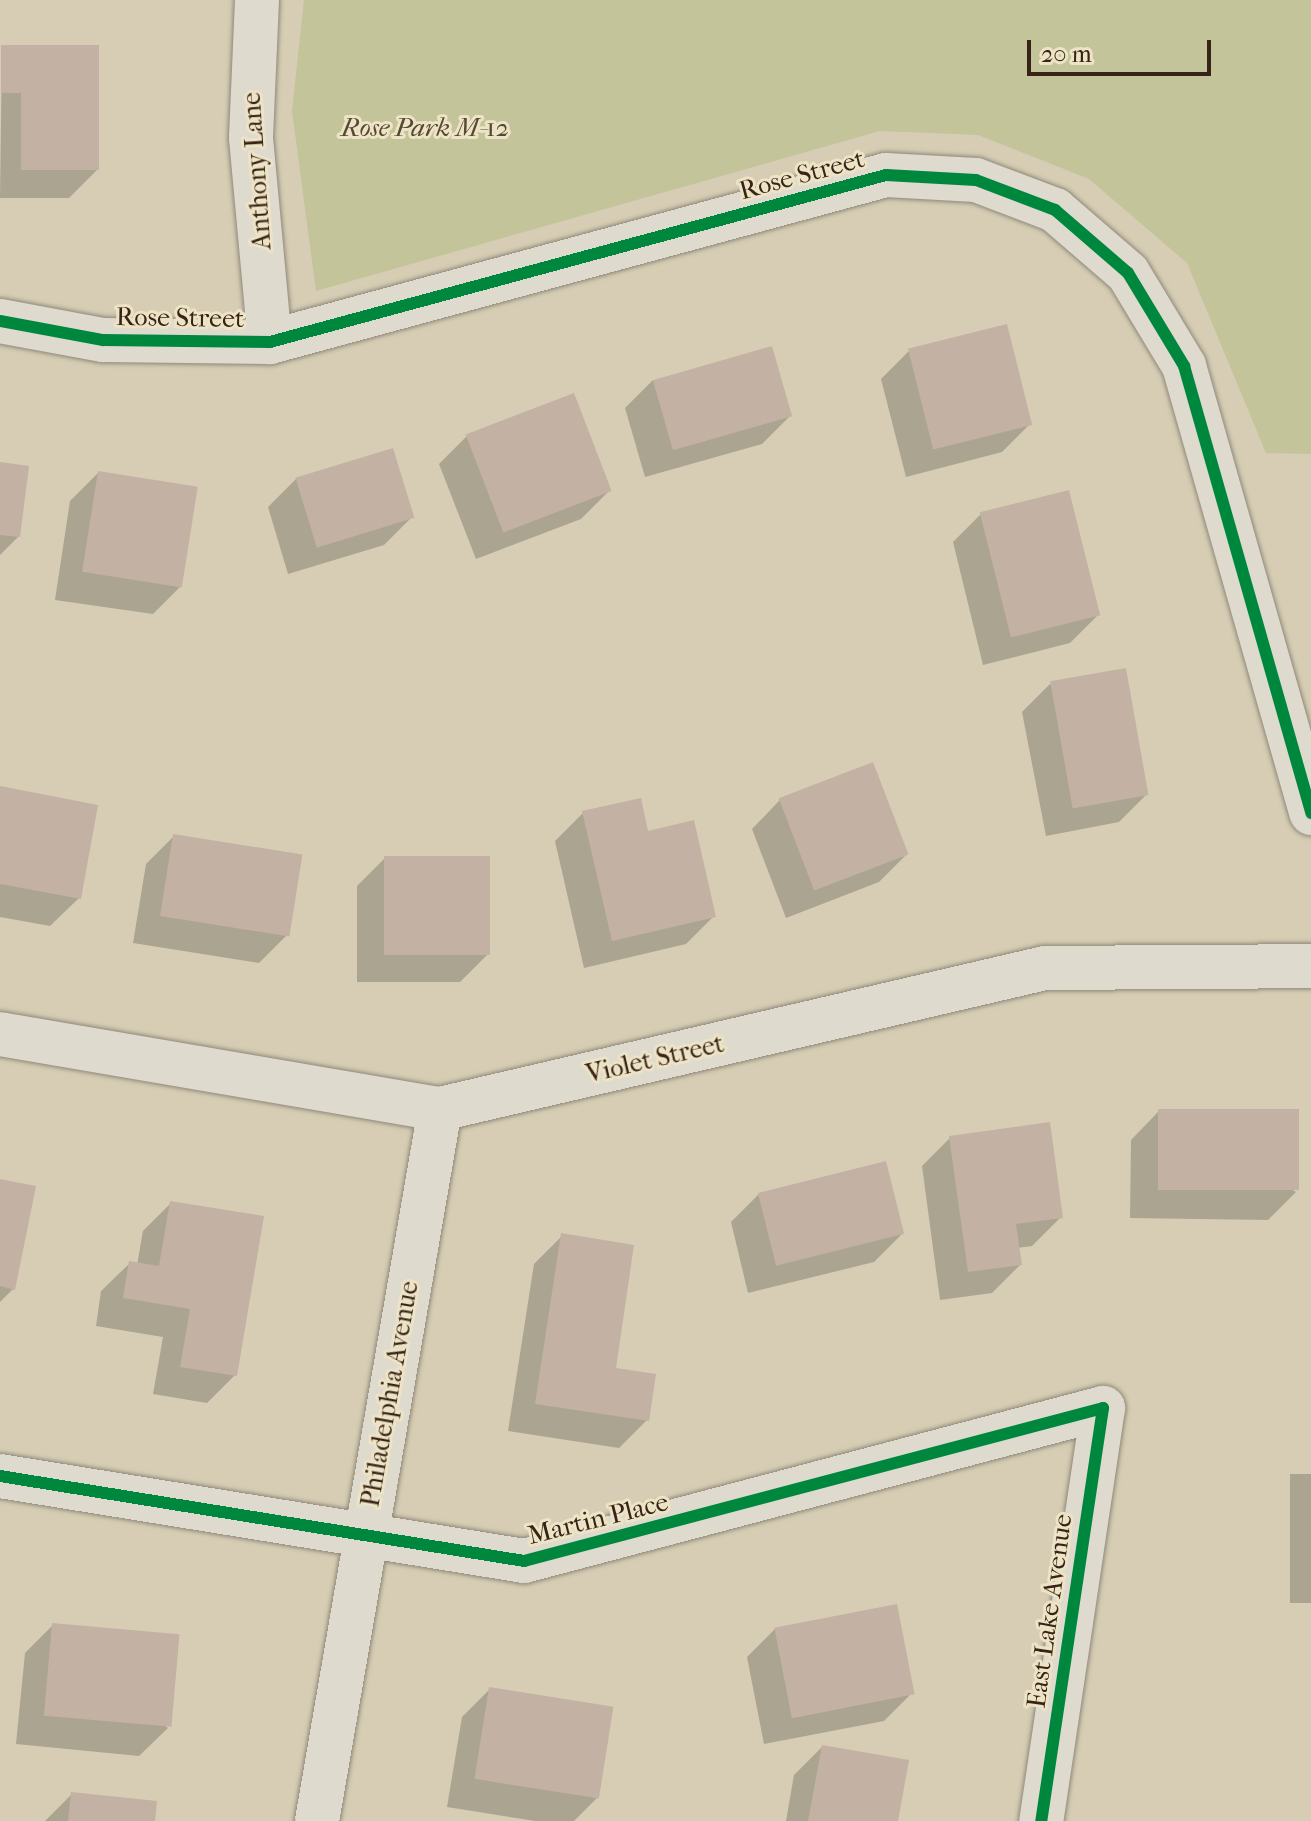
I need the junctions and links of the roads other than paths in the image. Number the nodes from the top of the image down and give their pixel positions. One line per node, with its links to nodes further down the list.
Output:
1 (257, 0): 3 (street, Anthony Lane)
2 (0, 321): 3 (street, Rose Street)
3 (270, 342): 4 (street, Rose Street)
4 (1311, 813)
5 (1311, 966): 7 (street, Violet Street)
6 (0, 1034): 7 (street, Violet Street)
7 (440, 1109): 10 (street, Philadelphia Avenue)
8 (1103, 1408): 10 (street, Martin Place); 12 (street, East Lake Avenue)
9 (0, 1476): 10 (street, Martin Place)
10 (364, 1535): 11 (street, Philadelphia Avenue)
11 (317, 1821)
12 (1041, 1821)

